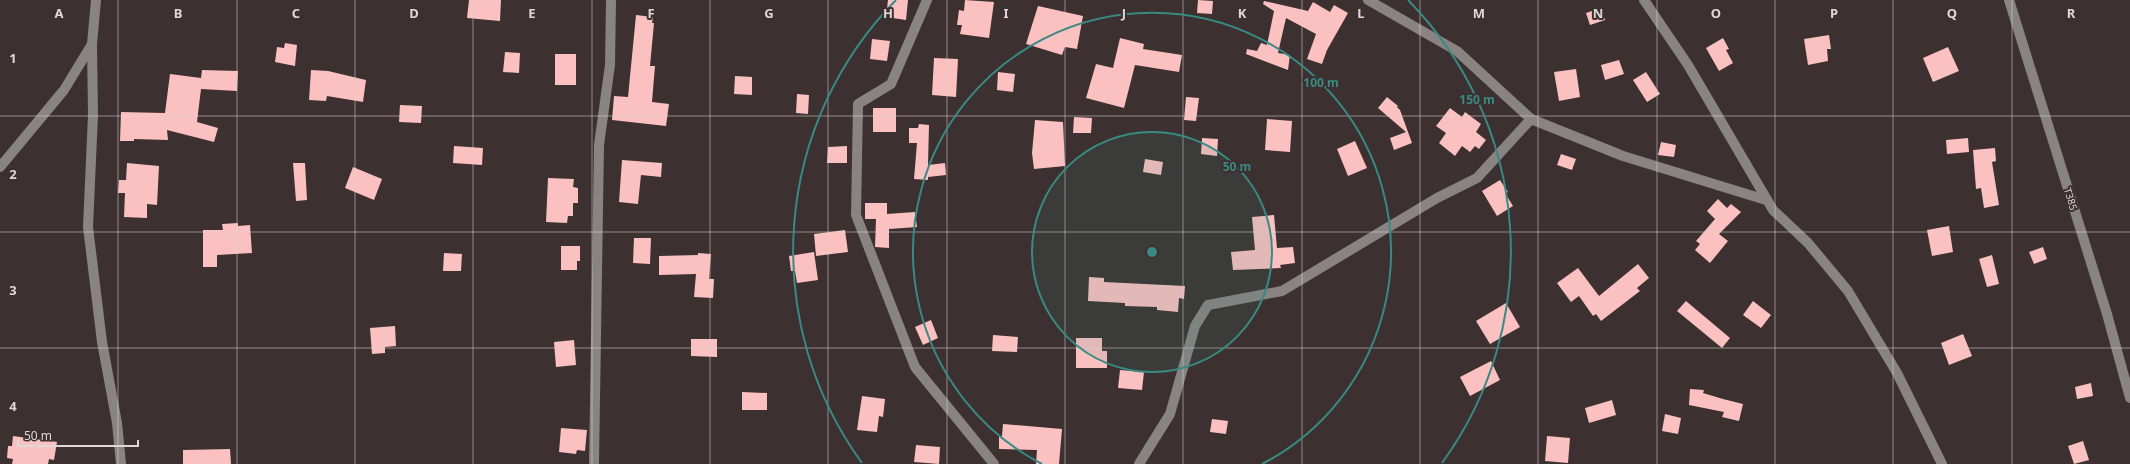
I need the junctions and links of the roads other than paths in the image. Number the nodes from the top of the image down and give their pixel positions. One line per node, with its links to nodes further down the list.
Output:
1 (96, 0): 7 (street)
2 (611, 0): 13 (street)
3 (927, 0): 14 (street)
4 (1368, 0): 8 (street)
5 (1644, 0): 10 (street)
6 (2009, 0): 11 (street, T385 / T385)
7 (92, 44): 9 (street); 12 (street)
8 (1532, 119): 10 (street); 15 (street)
9 (0, 167)
10 (1766, 200): 16 (street)
11 (2130, 398)
12 (121, 464)
13 (594, 464)
14 (994, 464)
15 (1139, 464)
16 (1942, 464)

